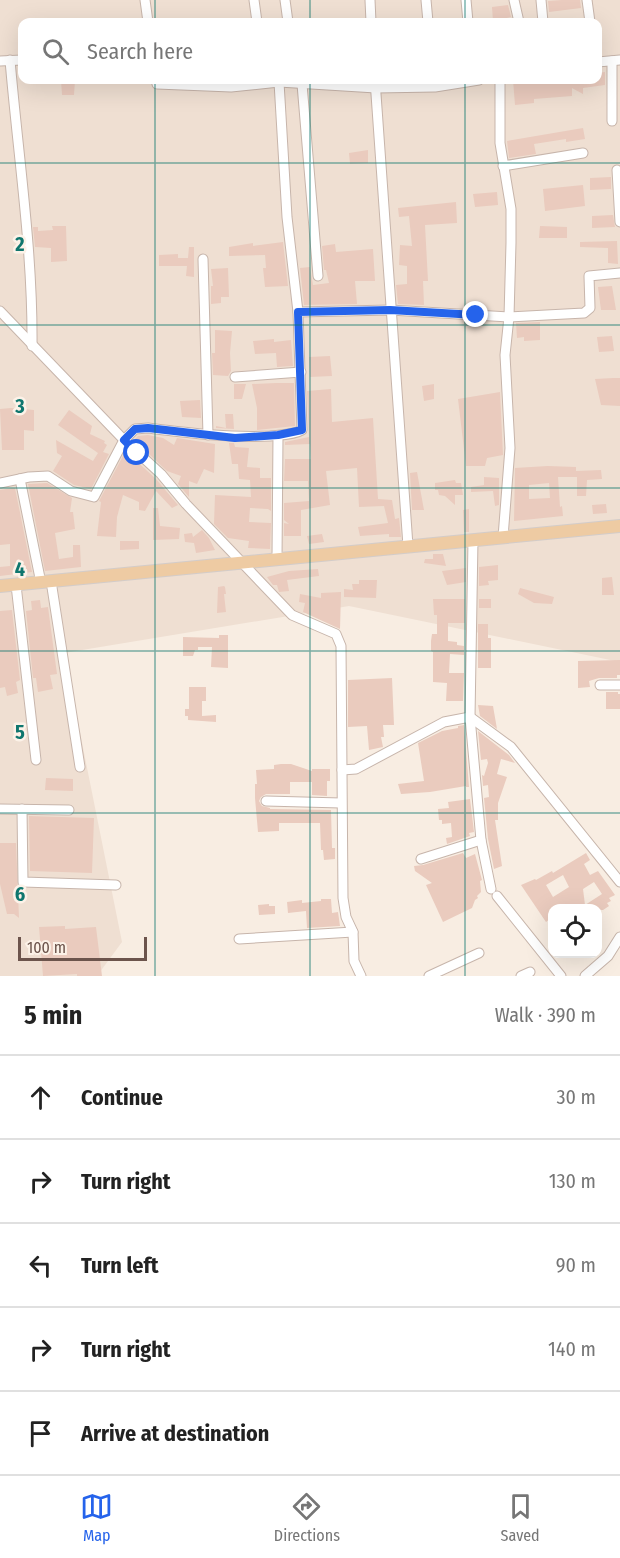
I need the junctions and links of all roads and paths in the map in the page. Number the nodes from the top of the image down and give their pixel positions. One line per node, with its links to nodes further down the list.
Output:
1 (145, 0): 10 (street)
2 (254, 0): 11 (street)
3 (285, 0): 12 (street)
4 (370, 0): 13 (street)
5 (426, 0): 14 (street)
6 (466, 0): 15 (street)
7 (514, 0): 16 (street)
8 (541, 0): 17 (street)
9 (587, 0): 18 (street)
10 (147, 18)
11 (256, 18)
12 (287, 18)
13 (371, 18)
14 (428, 18)
15 (468, 18)
16 (518, 18)
17 (543, 18)
18 (589, 18)
19 (5, 60): 39 (street)
20 (616, 61): 27 (street)
21 (157, 84): 22 (street)
22 (248, 84)
23 (279, 84): 37 (street)
24 (298, 84): 34 (street)
25 (375, 84): 35 (street)
26 (500, 84): 29 (street)
27 (612, 121)
28 (583, 153): 29 (street)
29 (503, 166): 38 (street)
30 (617, 170): 31 (street)
31 (620, 222)
32 (203, 259): 42 (street)
33 (620, 273): 38 (street)
34 (318, 276)
35 (390, 310): 37 (street); 38 (street); 50 (street)
36 (0, 311): 39 (street)
37 (298, 312): 40 (street)
38 (509, 317): 48 (street)
39 (32, 346): 44 (street)
40 (301, 372): 41 (street); 43 (street)
41 (235, 376)
42 (208, 435): 43 (street); 44 (street)
43 (278, 435): 51 (street)
44 (124, 440): 45 (street); 52 (street)
45 (20, 479): 46 (street); 53 (street)
46 (0, 483)
47 (620, 525): 48 (main road)
48 (503, 537): 49 (main road)
49 (473, 540): 50 (main road); 58 (street)
50 (408, 546): 51 (main road)
51 (277, 559): 52 (main road)
52 (241, 562): 53 (main road); 61 (street)
53 (46, 582): 54 (main road); 60 (street)
54 (16, 585): 55 (main road); 59 (street)
55 (0, 586)
56 (600, 685): 57 (street)
57 (620, 685)
58 (470, 717): 61 (street); 67 (street); 69 (street)
59 (36, 760)
60 (80, 767)
61 (342, 770): 63 (street)
62 (266, 801): 63 (street)
63 (341, 802): 71 (street)
64 (0, 809): 65 (street)
65 (22, 809): 66 (street); 70 (street)
66 (69, 810)
67 (481, 840): 68 (street); 77 (street)
68 (421, 859)
69 (620, 882)
70 (116, 885)
71 (352, 932): 73 (street); 75 (street)
72 (620, 937): 78 (street)
73 (239, 939)
74 (478, 953): 76 (street)
75 (361, 976)
76 (429, 976)
77 (561, 976)
78 (585, 976)

